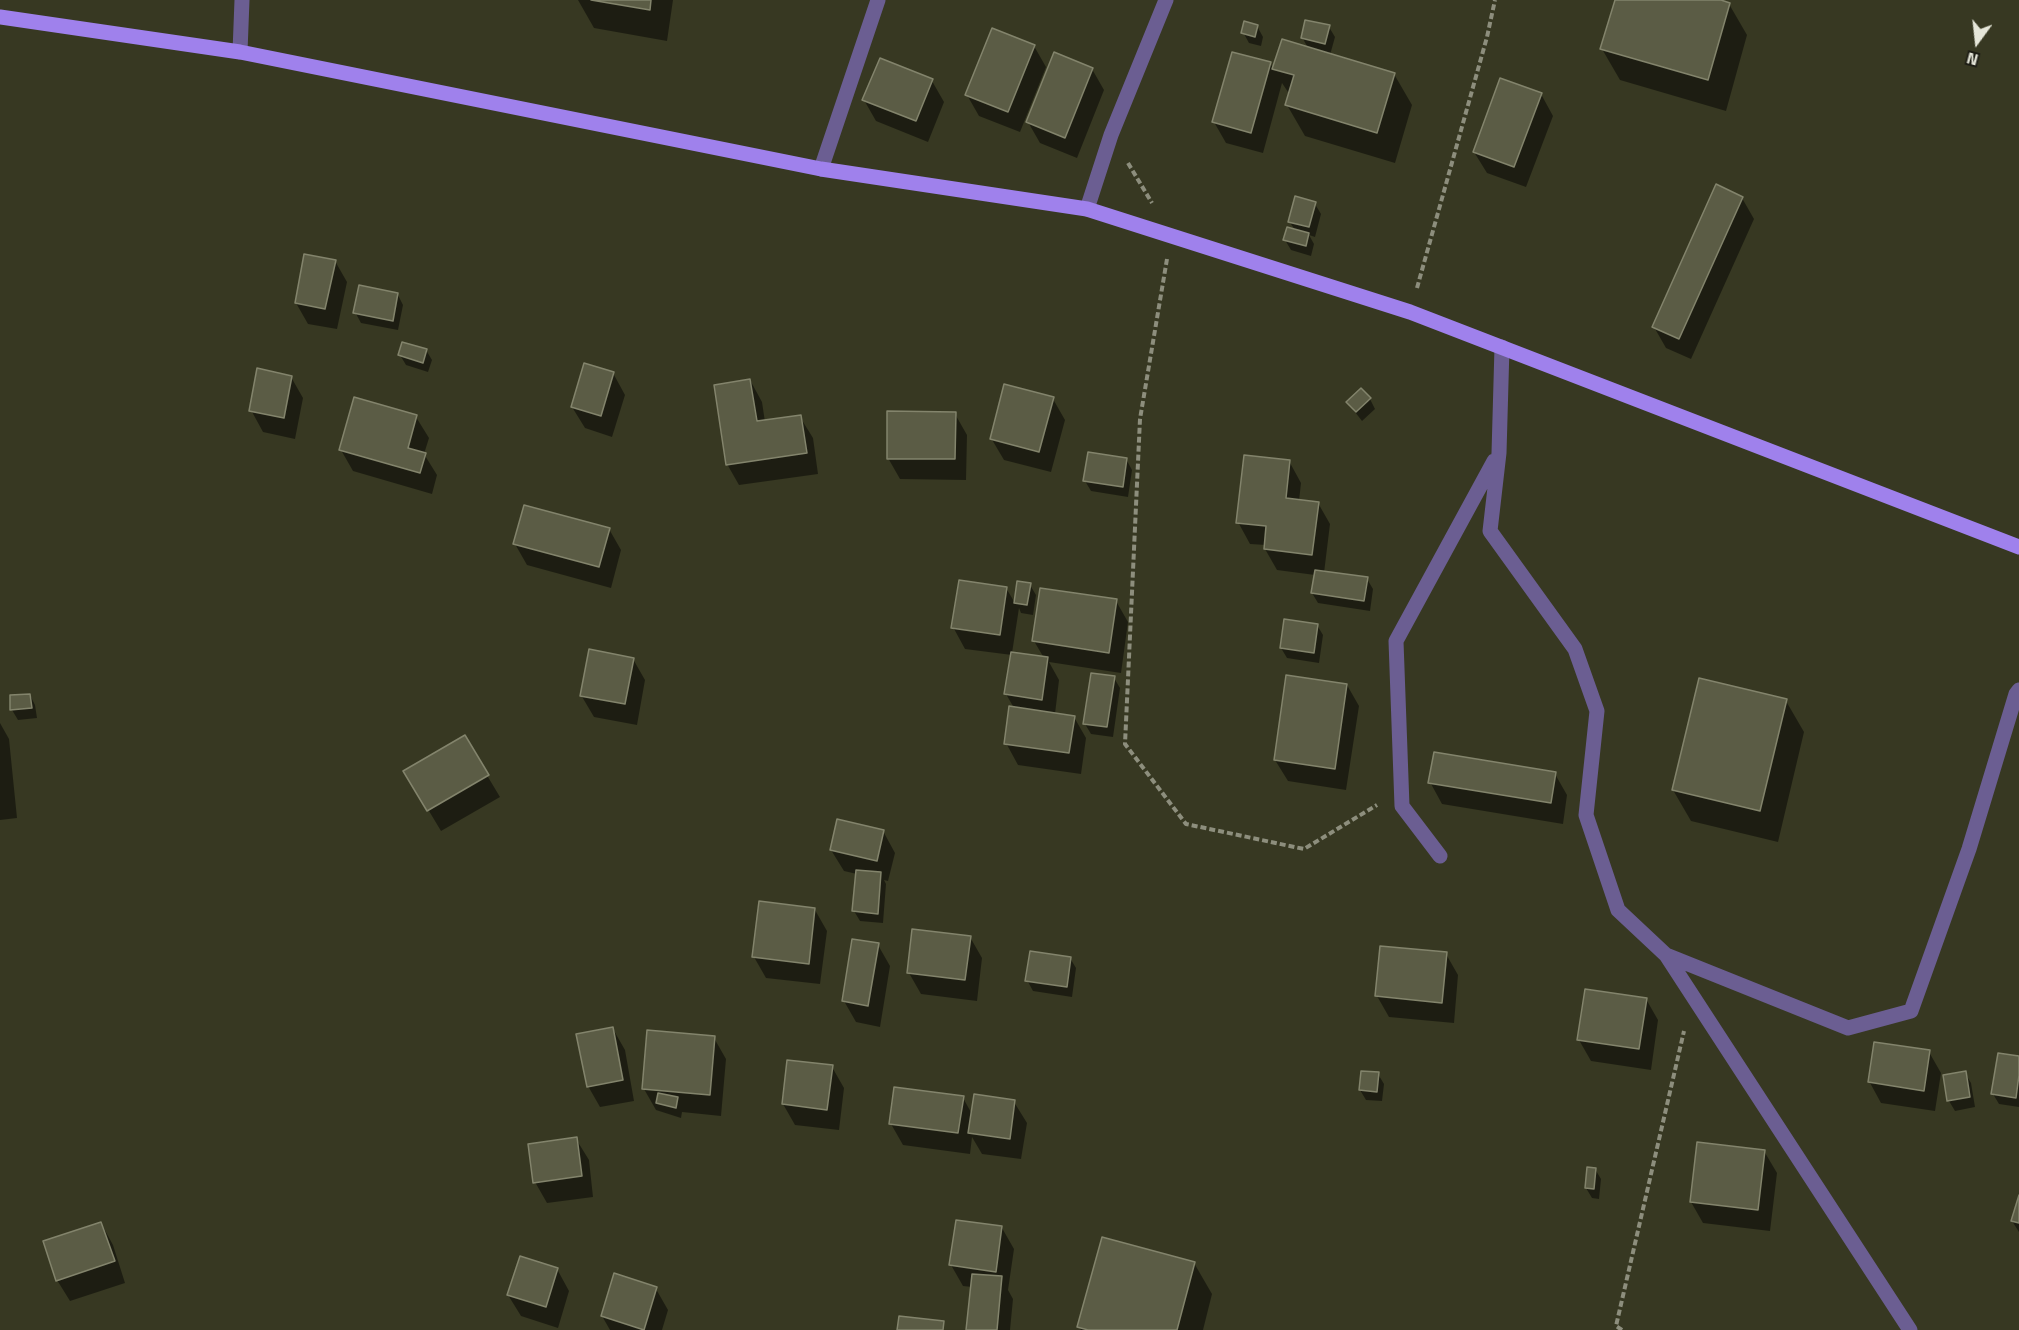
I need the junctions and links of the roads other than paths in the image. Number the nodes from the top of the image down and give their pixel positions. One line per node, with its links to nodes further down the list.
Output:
1 (242, 0): 5 (street)
2 (878, 0): 6 (street)
3 (1167, 0): 7 (street)
4 (0, 17): 5 (main road)
5 (240, 51): 6 (main road)
6 (822, 170): 7 (main road)
7 (1087, 209): 8 (main road)
8 (1502, 347): 9 (street); 10 (main road)
9 (1499, 453): 12 (street); 13 (street)
10 (2019, 547)
11 (2019, 690): 13 (street)
12 (1440, 856)
13 (1666, 955): 14 (street)
14 (1910, 1330)

